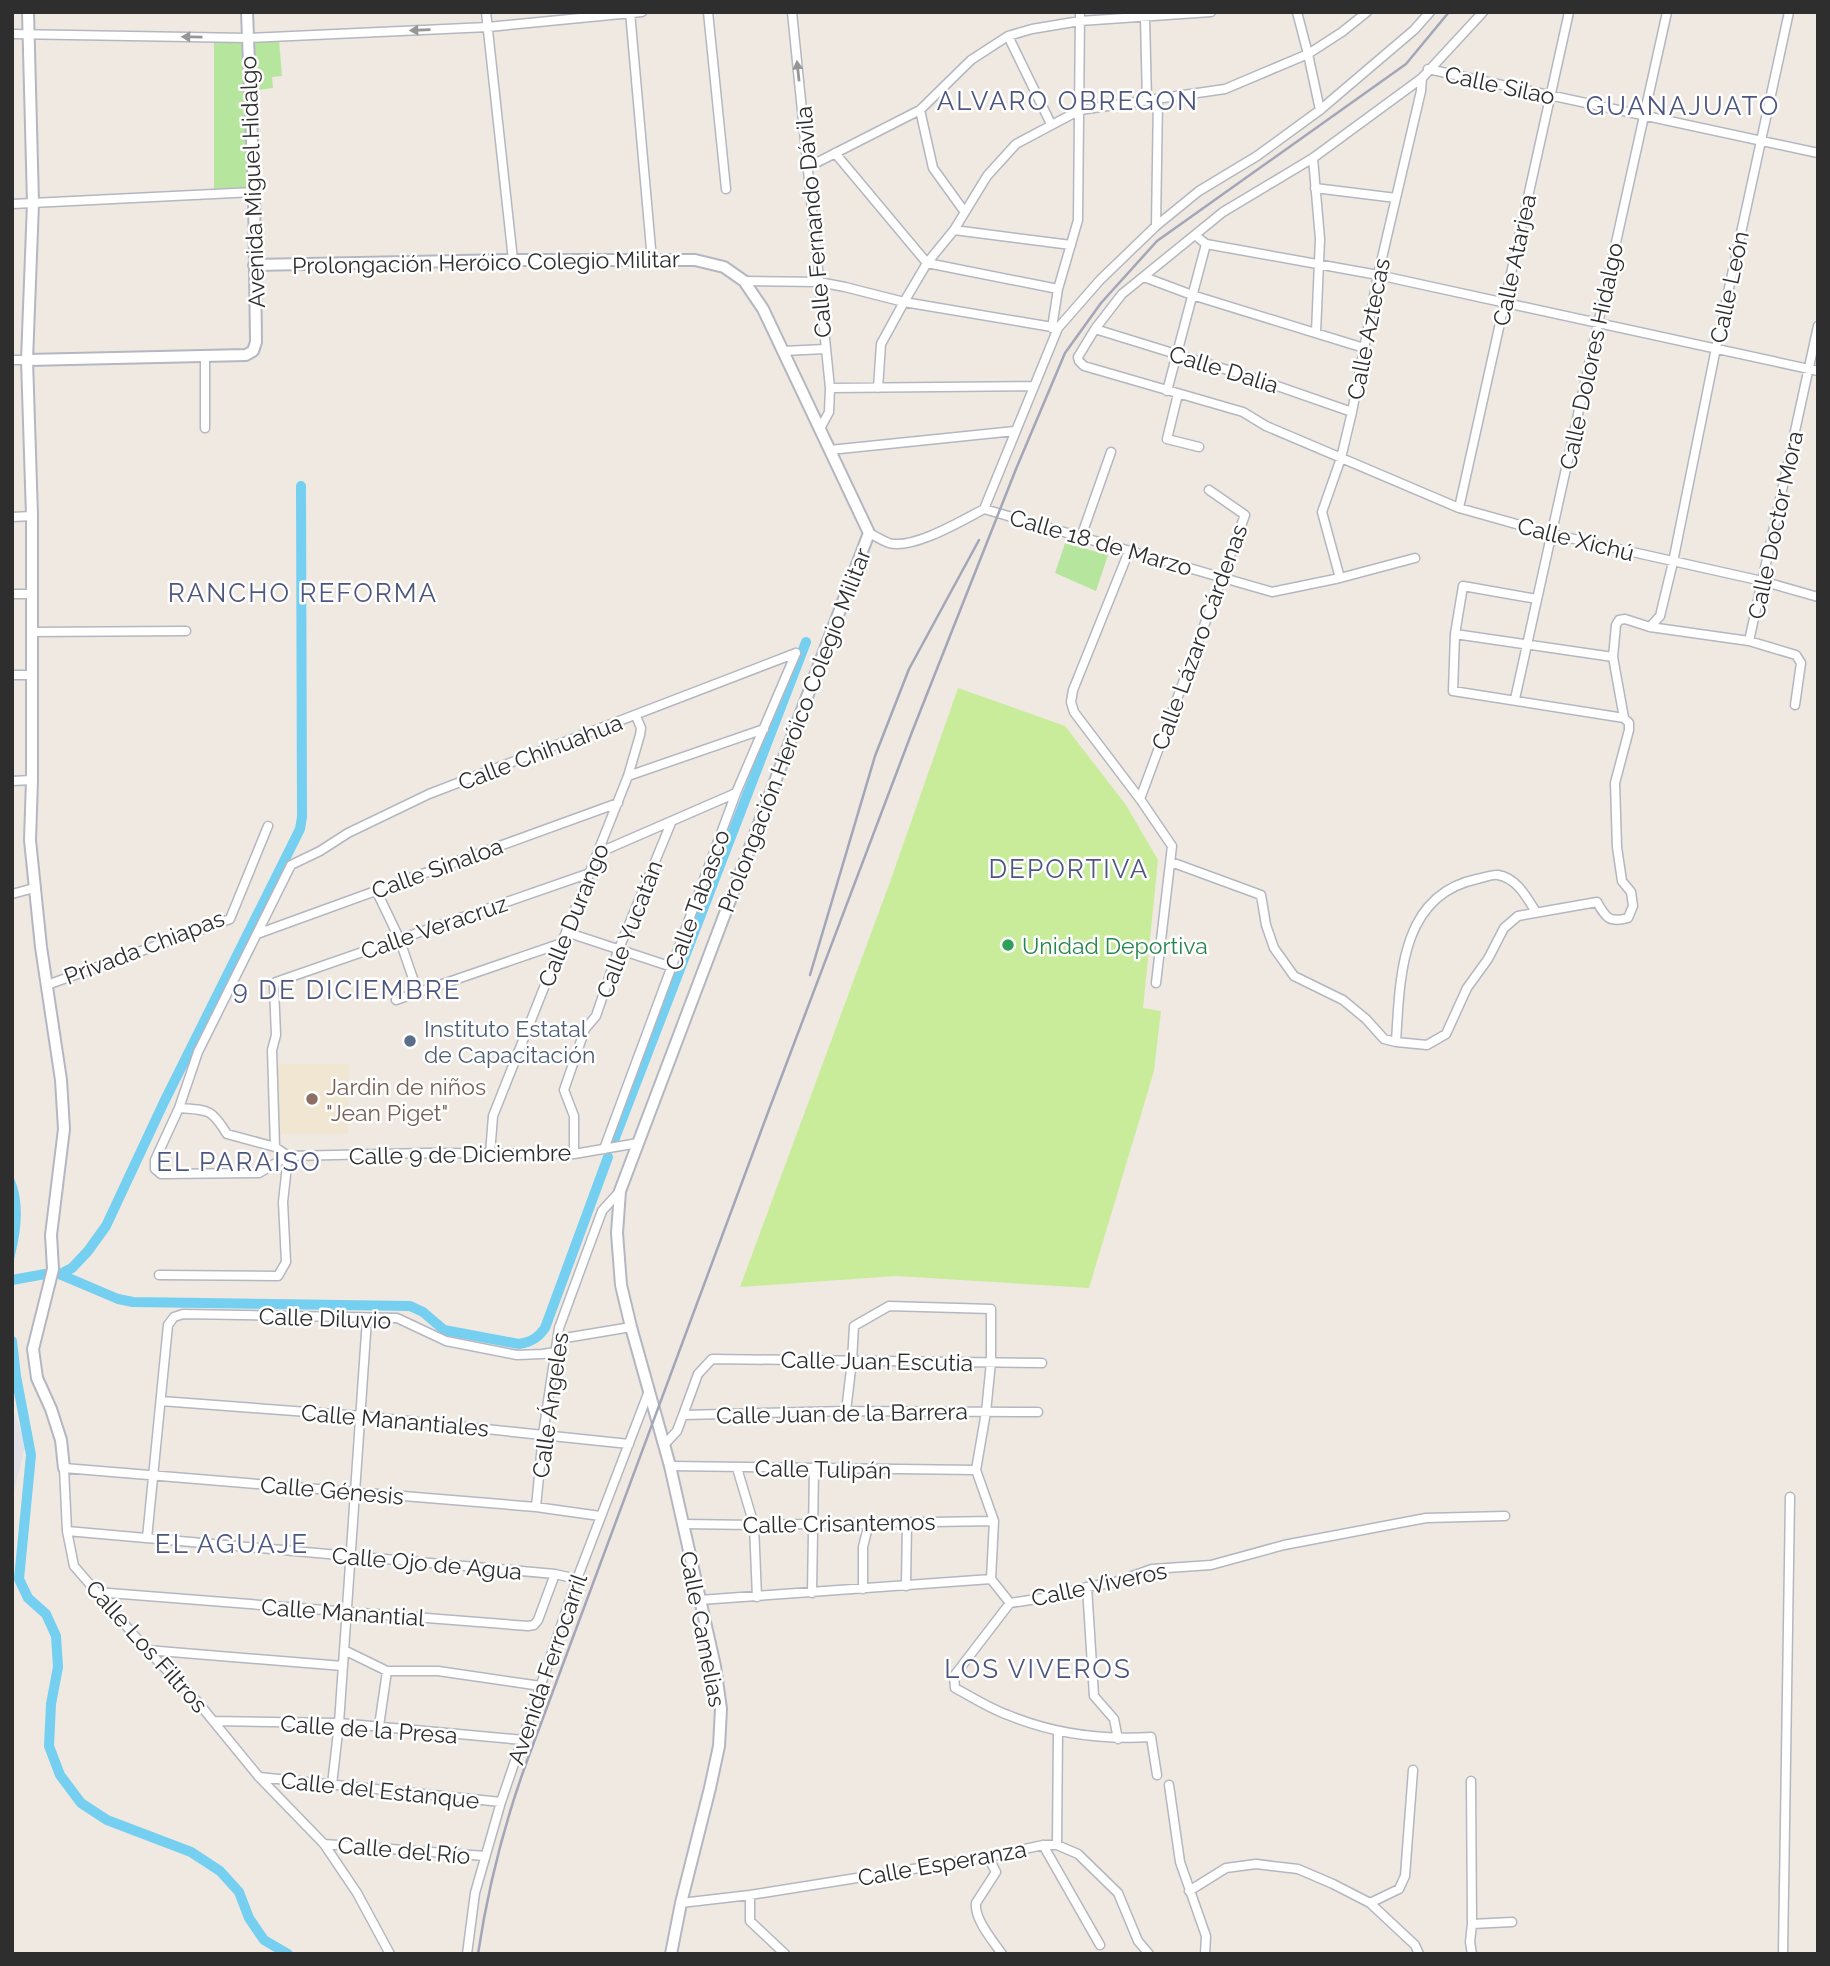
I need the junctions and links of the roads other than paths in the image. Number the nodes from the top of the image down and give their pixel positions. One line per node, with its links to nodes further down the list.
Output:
1 (28, 12): 20 (street, Calle Los Filtros)
2 (247, 12): 22 (street, Avenida Miguel Hidalgo)
3 (486, 12): 18 (street)
4 (642, 12): 15 (street)
5 (708, 12): 40 (street)
6 (792, 12): 38 (street, Calle Fernando Dávila, one-way to 6)
7 (1211, 12): 17 (street)
8 (1297, 12): 23 (street)
9 (1367, 12): 23 (street)
10 (1430, 12): 31 (street)
11 (1483, 12): 24 (street)
12 (1569, 12): 26 (street, Calle Atarjea)
13 (1667, 12): 32 (street, Calle Dolores Hidalgo)
14 (1789, 12): 34 (street, Calle León)
15 (630, 13): 18 (street); 52 (street)
16 (1080, 17): 17 (street); 21 (street); 30 (street)
17 (1145, 18): 28 (street)
18 (488, 27): 22 (street, one-way to 22); 51 (street)
19 (12, 34): 20 (street)
20 (27, 34): 22 (street, one-way to 20); 44 (street, Calle Los Filtros)
21 (1008, 36): 29 (street); 33 (street)
22 (247, 38): 41 (street, Avenida Miguel Hidalgo)
23 (1308, 54): 27 (street); 31 (street)
24 (1428, 69): 25 (street); 26 (street, Calle Silao)
25 (1422, 78): 37 (street); 42 (street, Calle Aztecas)
26 (1550, 95): 32 (street, Calle Silao); 63 (street, Calle Atarjea)
27 (1158, 99): 28 (street); 46 (street)
28 (1147, 101): 30 (street)
29 (920, 110): 35 (street); 45 (street)
30 (1080, 110): 33 (street); 50 (street)
31 (1320, 110): 46 (street)
32 (1644, 116): 34 (street, Calle Silao); 64 (street, Calle Dolores Hidalgo)
33 (1051, 124): 45 (street)
34 (1761, 140): 36 (street, Calle Silao); 70 (street, Calle León)
35 (835, 153): 38 (street); 53 (street)
36 (1818, 153)
37 (1313, 158): 39 (street); 48 (street)
38 (808, 167): 59 (street, Calle Fernando Dávila)
39 (1315, 188): 42 (street); 55 (street)
40 (726, 189)
41 (254, 192): 44 (street); 54 (street, Avenida Miguel Hidalgo)
42 (1396, 198): 56 (street, Calle Aztecas)
43 (12, 204): 44 (street)
44 (33, 204): 76 (street, Calle Los Filtros)
45 (964, 211): 47 (street)
46 (1156, 226): 66 (street)
47 (954, 230): 50 (street); 53 (street)
48 (1195, 235): 49 (street); 57 (street)
49 (1206, 243): 55 (street); 61 (street)
50 (1071, 245): 60 (street)
51 (513, 260): 52 (street, Prolongación Heróico Colegio Militar); 54 (street, Prolongación Heróico Colegio Militar)
52 (652, 260): 58 (street, Prolongación Heróico Colegio Militar)
53 (927, 263): 60 (street); 62 (street)
54 (254, 265): 74 (street, Avenida Miguel Hidalgo)
55 (1320, 265): 56 (street); 68 (street)
56 (1378, 275): 63 (street); 69 (street, Calle Aztecas)
57 (1144, 276): 61 (street); 67 (street)
58 (744, 281): 59 (street); 72 (street, Prolongación Heróico Colegio Militar)
59 (819, 282): 62 (street); 71 (street, Calle Fernando Dávila)
60 (1058, 289): 66 (street)
61 (1192, 295): 68 (street); 73 (street)
62 (904, 302): 66 (street); 80 (street)
63 (1504, 302): 64 (street); 92 (street, Calle Atarjea)
64 (1598, 322): 70 (street); 97 (street, Calle Dolores Hidalgo)
65 (1818, 326): 77 (street, Calle Doctor Mora)
66 (1055, 328): 78 (street)
67 (1095, 329): 73 (street, Calle Dalia); 81 (street, Calle Xichú)
68 (1316, 333): 69 (street)
69 (1364, 348): 83 (street, Calle Aztecas)
70 (1716, 348): 77 (street); 101 (street, Calle León)
71 (825, 349): 72 (street); 79 (street, Calle Fernando Dávila)
72 (783, 351): 85 (street, Prolongación Heróico Colegio Militar)
73 (1176, 355): 81 (street); 83 (street, Calle Dalia)
74 (205, 356): 76 (street); 84 (street)
75 (12, 360): 76 (street)
76 (27, 360): 94 (street, Calle Los Filtros)
77 (1813, 370): 104 (street, Calle Doctor Mora)
78 (1033, 386): 80 (street); 86 (street)
79 (830, 388): 80 (street); 85 (street, Calle Fernando Dávila)
80 (878, 388)
81 (1167, 391): 82 (street, Calle Xichú)
82 (1178, 394): 87 (street); 90 (street, Calle Xichú)
83 (1352, 412): 90 (street, Calle Aztecas)
84 (205, 428)
85 (820, 429): 88 (street, Prolongación Heróico Colegio Militar)
86 (1015, 431): 88 (street); 93 (street)
87 (1199, 447)
88 (830, 450): 96 (street, Prolongación Heróico Colegio Militar)
89 (1111, 452): 98 (street)
90 (1341, 458): 92 (street, Calle Xichú); 103 (street, Calle Aztecas)
91 (1209, 490): 102 (street, Calle Lázaro Cárdenas)
92 (1459, 508): 97 (street, Calle Xichú)
93 (984, 509): 96 (street, Calle 18 de Marzo); 98 (street, Calle 18 de Marzo)
94 (32, 516): 95 (street); 106 (street, Calle Los Filtros)
95 (12, 517)
96 (869, 533): 151 (street, Prolongación Heróico Colegio Militar)
97 (1552, 534): 101 (street, Calle Xichú); 108 (street, Calle Dolores Hidalgo)
98 (1081, 537): 99 (street, Calle 18 de Marzo)
99 (1129, 551): 102 (street, Calle 18 de Marzo); 128 (street)
100 (1415, 558): 103 (street, Calle 18 de Marzo)
101 (1673, 562): 104 (street, Calle Xichú); 109 (street, Calle León)
102 (1222, 576): 103 (street, Calle 18 de Marzo); 128 (street, Calle Lázaro Cárdenas)
103 (1340, 578)
104 (1762, 582): 107 (street, Calle Xichú); 113 (street, Calle Doctor Mora)
105 (12, 594): 106 (street)
106 (32, 594): 111 (street, Calle Los Filtros)
107 (1818, 597)
108 (1537, 599): 112 (street); 114 (street, Calle Dolores Hidalgo)
109 (1650, 627): 113 (street); 116 (street)
110 (186, 631): 111 (street)
111 (31, 632): 117 (street, Calle Los Filtros)
112 (1455, 634): 114 (street); 119 (street)
113 (1749, 641): 120 (street)
114 (1527, 645): 116 (street); 119 (street, Calle Dolores Hidalgo)
115 (796, 653): 121 (street, Calle Chihuahua); 123 (street, Calle Tabasco)
116 (1613, 657): 122 (street)
117 (31, 675): 118 (street); 125 (street, Calle Los Filtros)
118 (12, 676)
119 (1515, 699): 122 (street)
120 (1795, 705)
121 (636, 716): 124 (street, Calle Durango); 140 (street, Calle Chihuahua)
122 (1624, 718): 138 (street)
123 (764, 729): 124 (street); 127 (street, Calle Tabasco)
124 (628, 776): 129 (street, Calle Durango)
125 (32, 780): 126 (street); 135 (street, Calle Los Filtros)
126 (12, 781)
127 (736, 793): 130 (street); 144 (street, Calle Tabasco)
128 (1140, 799): 133 (street)
129 (618, 803): 132 (street, Calle Durango); 136 (street, Calle Sinaloa)
130 (671, 822): 132 (street); 143 (street, Calle Yucatán)
131 (268, 826): 146 (street, Privada Chiapas)
132 (598, 853): 134 (street, Calle Durango)
133 (1171, 862): 145 (street); 149 (street)
134 (590, 873): 139 (street, Calle Durango); 141 (street, Calle Veracruz)
135 (34, 888): 137 (street); 146 (street, Calle Los Filtros)
136 (376, 890): 140 (street, Calle Sinaloa); 141 (street)
137 (12, 894)
138 (1536, 912): 149 (street); 149 (street)
139 (566, 932): 142 (street, Calle Durango); 143 (street)
140 (257, 934): 150 (street)
141 (399, 938): 147 (street); 152 (street, Calle Veracruz)
142 (562, 943): 147 (street); 154 (street, Calle Durango)
143 (618, 951): 144 (street); 155 (street, Calle Yucatán)
144 (672, 967): 153 (street, Calle Tabasco)
145 (1156, 984)
146 (47, 985): 178 (street, Calle Los Filtros)
147 (418, 993): 148 (street)
148 (396, 1000)
149 (1396, 1042)
150 (179, 1108): 152 (street); 156 (street, Calle 9 de Diciembre)
151 (638, 1143): 153 (street); 157 (street, Prolongación Heróico Colegio Militar)
152 (275, 1147): 156 (street)
153 (604, 1149): 155 (street, Calle 9 de Diciembre)
154 (490, 1154): 155 (street, Calle 9 de Diciembre); 156 (street, Calle 9 de Diciembre)
155 (574, 1154)
156 (288, 1156): 158 (street)
157 (620, 1191): 160 (street, Prolongación Heróico Colegio Militar); 161 (street, Calle Ángeles)
158 (159, 1275)
159 (367, 1319): 162 (street, Calle Diluvio); 167 (street, Calle Diluvio); 172 (street)
160 (631, 1326): 161 (street); 166 (street, Prolongación Heróico Colegio Militar)
161 (559, 1339): 162 (street, Calle Ángeles)
162 (555, 1352): 174 (street, Calle Ángeles)
163 (852, 1361): 164 (street, Calle Juan Escutia); 164 (street); 168 (street); 171 (street, Calle Juan Escutia)
164 (991, 1362): 165 (street, Calle Juan Escutia); 169 (street)
165 (1042, 1363)
166 (649, 1391): 173 (street, Prolongación Heróico Colegio Militar); 175 (street, Avenida Ferrocarril)
167 (160, 1401): 172 (street, Calle Manantiales); 182 (street)
168 (846, 1411): 169 (street, Calle Juan de la Barrera); 171 (street, Calle Juan de la Barrera)
169 (986, 1412): 170 (street, Calle Juan de la Barrera); 181 (street)
170 (1038, 1412)
171 (683, 1415): 176 (street, Calle Juan de la Barrera)
172 (361, 1416): 174 (street, Calle Manantiales); 183 (street)
173 (659, 1429): 176 (street, Calle Camelias)
174 (543, 1434): 175 (street, Calle Manantiales); 185 (street, Calle Ángeles)
175 (629, 1444): 186 (street, Avenida Ferrocarril)
176 (664, 1446): 177 (street, Calle Camelias)
177 (670, 1466): 179 (street, Calle Tulipán); 191 (street, Calle Camelias)
178 (64, 1468): 182 (street, Calle Génesis); 194 (street, Calle Los Filtros)
179 (737, 1468): 180 (street, Calle Tulipán); 193 (street)
180 (814, 1469): 181 (street, Calle Tulipán); 192 (street)
181 (976, 1470): 188 (street)
182 (153, 1475): 183 (street, Calle Génesis); 195 (street)
183 (355, 1491): 185 (street, Calle Génesis); 196 (street)
184 (1790, 1497): 250 (street)
185 (536, 1507): 186 (street, Calle Génesis)
186 (600, 1516): 198 (street, Avenida Ferrocarril)
187 (1505, 1516): 201 (street, Calle Viveros)
188 (994, 1521): 190 (street, Calle Crisantemos); 199 (street)
189 (869, 1523): 190 (street, Calle Crisantemos); 192 (street, Calle Crisantemos); 202 (street)
190 (907, 1523): 200 (street)
191 (683, 1524): 193 (street, Calle Crisantemos); 206 (street, Calle Camelias)
192 (814, 1524): 193 (street, Calle Crisantemos); 204 (street)
193 (754, 1525): 205 (street)
194 (68, 1531): 195 (street, Calle Ojo de Agua); 203 (street, Calle Los Filtros)
195 (147, 1538): 196 (street, Calle Ojo de Agua)
196 (351, 1555): 197 (street, Calle Ojo de Agua); 208 (street)
197 (555, 1574): 198 (street, Calle Ojo de Agua); 208 (street, Calle Manantial)
198 (577, 1579): 213 (street, Avenida Ferrocarril)
199 (991, 1579): 200 (street); 207 (street, Calle Viveros)
200 (906, 1586): 202 (street)
201 (1087, 1587): 207 (street, Calle Viveros); 218 (street)
202 (863, 1589): 204 (street)
203 (96, 1592): 208 (street, Calle Manantial); 209 (street, Calle Los Filtros)
204 (812, 1592): 205 (street)
205 (757, 1597): 206 (street)
206 (700, 1600): 234 (street, Calle Camelias)
207 (1010, 1603): 217 (street)
208 (347, 1613): 210 (street)
209 (147, 1650): 211 (street); 214 (street, Calle Los Filtros)
210 (344, 1650): 211 (street); 212 (street)
211 (343, 1666): 215 (street)
212 (387, 1671): 213 (street); 216 (street)
213 (541, 1686): 219 (street, Avenida Ferrocarril)
214 (214, 1721): 215 (street, Calle de la Presa); 222 (street, Calle Los Filtros)
215 (339, 1723): 216 (street, Calle de la Presa); 224 (street)
216 (379, 1726): 219 (street, Calle de la Presa)
217 (1058, 1731): 218 (street); 229 (street)
218 (1118, 1739): 221 (street)
219 (523, 1740): 226 (street, Avenida Ferrocarril)
220 (1413, 1769): 235 (street)
221 (1157, 1775)
222 (259, 1777): 224 (street, Calle del Estanque); 227 (street, Calle Los Filtros)
223 (1471, 1781): 237 (street)
224 (332, 1785): 226 (street, Calle del Estanque)
225 (1169, 1785): 232 (street)
226 (501, 1802): 230 (street, Avenida Ferrocarril)
227 (324, 1843): 230 (street, Calle del Río); 240 (street, Calle Los Filtros)
228 (1043, 1845): 229 (street, Calle Esperanza); 231 (street, Calle Esperanza); 239 (street)
229 (1057, 1845): 238 (street, Calle Esperanza)
230 (485, 1856): 241 (street, Avenida Ferrocarril)
231 (988, 1857): 233 (street, Calle Esperanza); 244 (street)
232 (1189, 1891): 235 (street); 247 (street)
233 (750, 1895): 234 (street, Calle Esperanza); 243 (street)
234 (681, 1903): 242 (street, Calle Camelias)
235 (1370, 1903): 248 (street)
236 (1512, 1922): 237 (street)
237 (1472, 1924): 249 (street)
238 (1138, 1941): 245 (street); 246 (street, Calle Esperanza)
239 (1100, 1945)
240 (390, 1954)
241 (467, 1954)
242 (671, 1954)
243 (785, 1954)
244 (1002, 1954)
245 (1137, 1954)
246 (1149, 1954)
247 (1205, 1954)
248 (1419, 1954)
249 (1472, 1954)
250 (1783, 1954)

